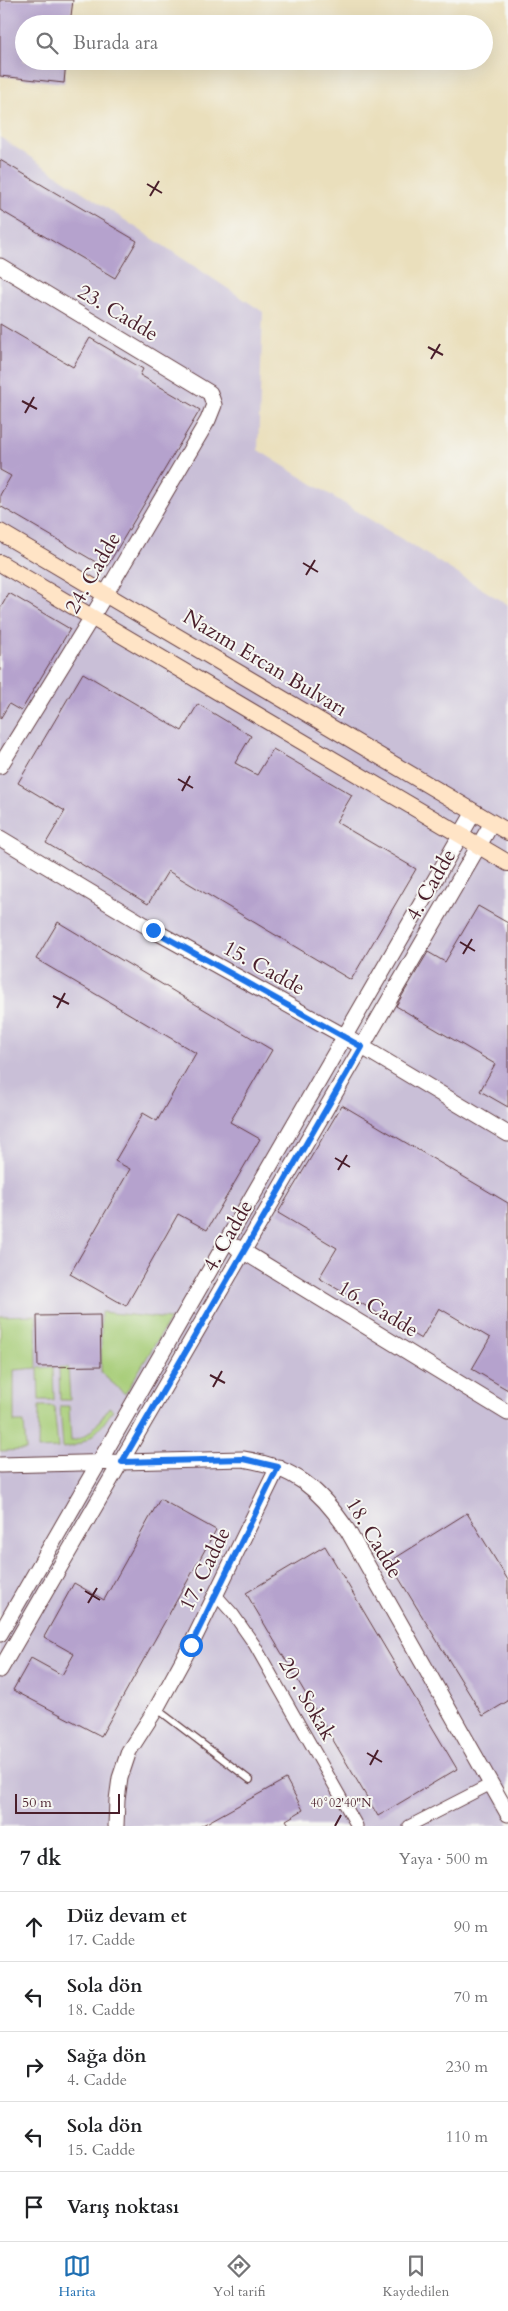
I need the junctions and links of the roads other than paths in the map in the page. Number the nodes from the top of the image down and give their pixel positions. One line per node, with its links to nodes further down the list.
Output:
1 (0, 266): 2 (street, 23. Cadde)
2 (213, 398): 5 (street, 24. Cadde)
3 (0, 532): 5 (main road, Nazım Ercan Bulvarı)
4 (0, 563): 6 (main road)
5 (105, 593): 6 (street, 24. Cadde); 8 (main road, Nazım Ercan Bulvarı)
6 (92, 617): 7 (street, 24. Cadde); 11 (main road)
7 (0, 766)
8 (474, 812): 9 (main road, Nazım Ercan Bulvarı); 11 (street, 4. Cadde)
9 (492, 823): 10 (main road, Nazım Ercan Bulvarı); 13 (street, 4. Cadde)
10 (508, 832)
11 (461, 835): 13 (main road); 15 (street, 4. Cadde)
12 (0, 838): 15 (street, 15. Cadde)
13 (479, 846): 14 (main road); 16 (street, 4. Cadde)
14 (508, 863)
15 (344, 1036): 16 (street, 15. Cadde); 18 (street, 4. Cadde)
16 (362, 1047): 17 (street, 15. Cadde); 19 (street, 4. Cadde)
17 (508, 1134)
18 (225, 1241): 19 (street, 16. Cadde); 21 (street, 4. Cadde)
19 (243, 1252): 20 (street, 16. Cadde); 22 (street, 4. Cadde)
20 (508, 1412)
21 (99, 1462): 22 (street, 18. Cadde); 23 (street, 18. Cadde); 26 (street, 4. Cadde)
22 (122, 1462): 24 (street, 18. Cadde); 27 (street, 4. Cadde)
23 (0, 1465)
24 (278, 1467): 25 (street, 17. Cadde); 30 (street, 18. Cadde)
25 (216, 1595): 28 (street, 17. Cadde); 33 (street, 20 . Sokak)
26 (0, 1634)
27 (0, 1670)
28 (156, 1708): 29 (lane); 32 (street, 17. Cadde)
29 (250, 1780)
30 (491, 1784): 31 (street, 18. Cadde); 34 (street)
31 (508, 1814)
32 (116, 1826)
33 (357, 1826)
34 (409, 1826)

